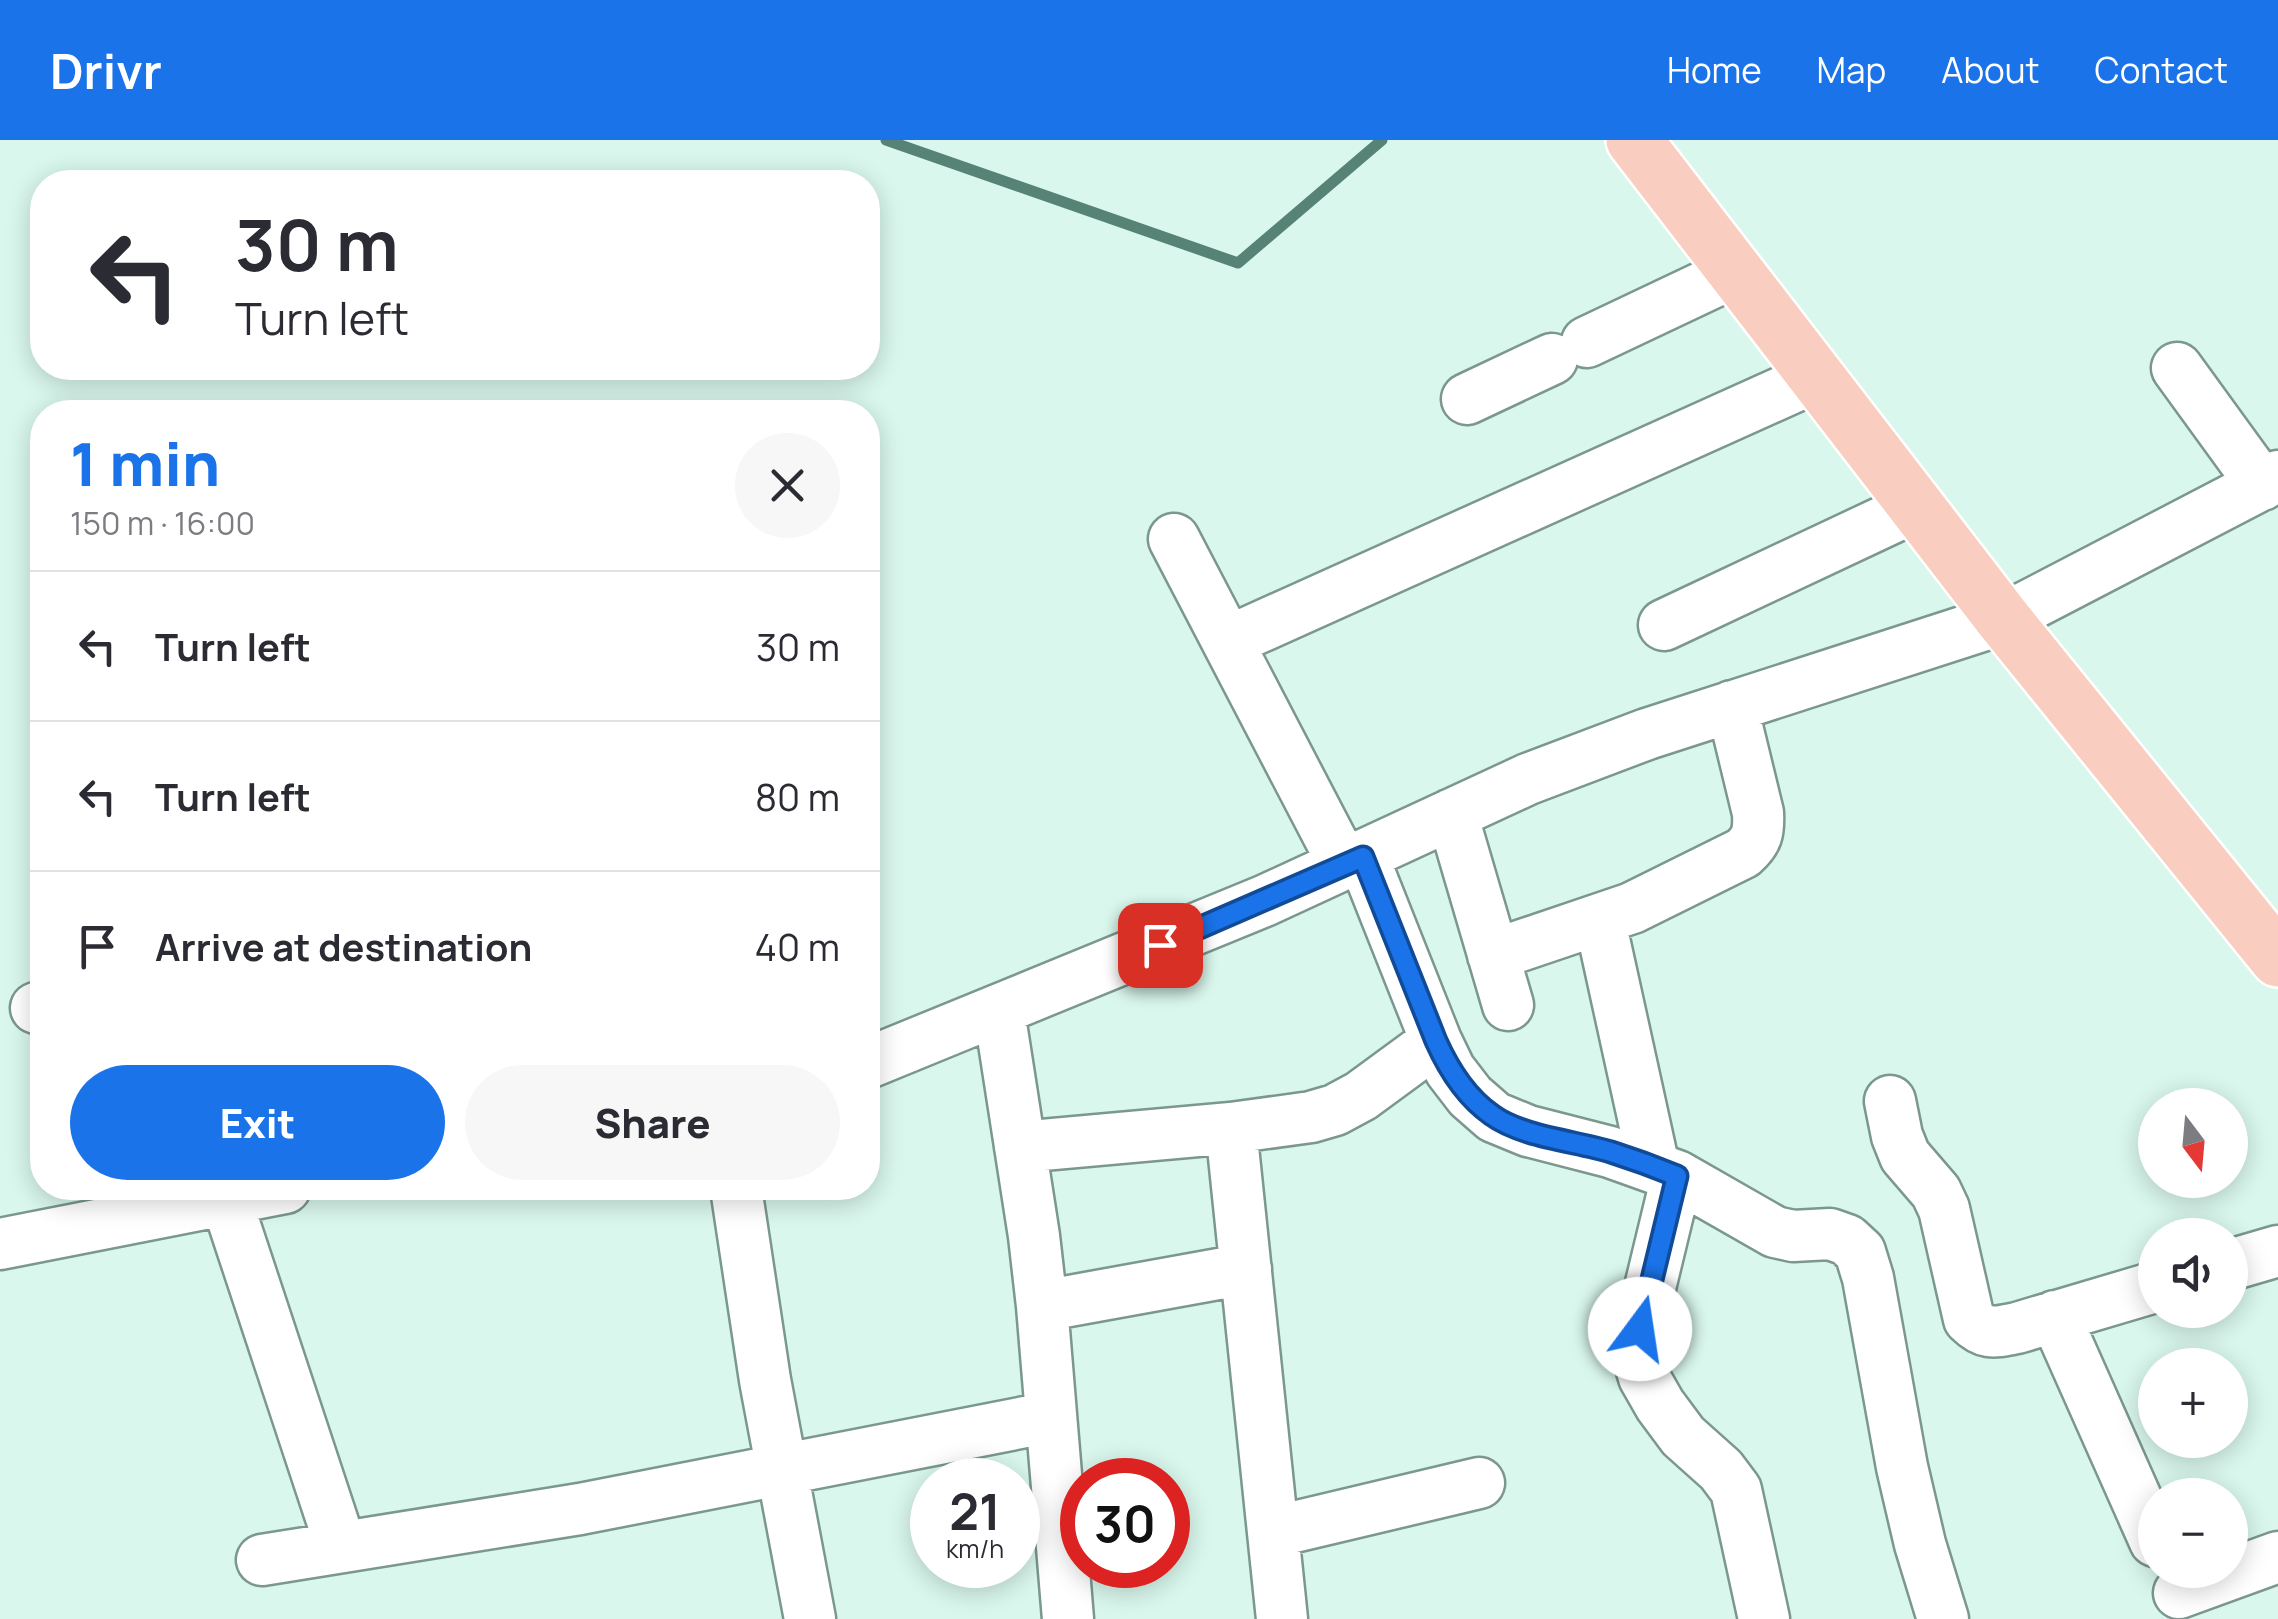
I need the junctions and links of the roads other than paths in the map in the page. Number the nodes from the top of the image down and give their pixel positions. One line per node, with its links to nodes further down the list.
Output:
1 (1634, 140): 2 (main road)
2 (1735, 272): 4 (main road); 5 (street)
3 (2177, 368): 6 (street)
4 (1816, 377): 7 (main road); 11 (street)
5 (1467, 399)
6 (2270, 480): 9 (street)
7 (1915, 507): 9 (main road); 10 (street)
8 (1174, 539): 11 (street)
9 (2003, 620): 12 (street); 16 (main road)
10 (1664, 625)
11 (1229, 641): 14 (street)
12 (1732, 706): 13 (street); 15 (street)
13 (1452, 814): 14 (street); 17 (street)
14 (1353, 861): 19 (street); 20 (street)
15 (1600, 921): 17 (street); 25 (street)
16 (2275, 950)
17 (1494, 955): 18 (street)
18 (1508, 1005)
19 (999, 1011): 21 (street); 24 (street)
20 (1436, 1041): 23 (street); 25 (street)
21 (880, 1059)
22 (1890, 1102): 35 (street)
23 (1231, 1128): 24 (street); 32 (street)
24 (1020, 1146): 34 (street)
25 (1666, 1171): 48 (street); 49 (street)
26 (221, 1200): 29 (street)
27 (226, 1200): 41 (street)
28 (738, 1200): 37 (street)
29 (0, 1244)
30 (2278, 1250): 31 (street)
31 (2248, 1259)
32 (1246, 1269): 34 (street); 40 (street)
33 (2138, 1292): 35 (street)
34 (1042, 1306): 36 (street)
35 (2054, 1316): 39 (street)
36 (1051, 1417): 37 (street); 46 (street)
37 (781, 1468): 41 (street); 45 (street)
38 (1479, 1483): 40 (street)
39 (2138, 1503)
40 (1273, 1532): 47 (street)
41 (341, 1547): 43 (street)
42 (2278, 1557): 44 (street)
43 (262, 1560)
44 (2179, 1594)
45 (810, 1619)
46 (1068, 1619)
47 (1282, 1619)
48 (1764, 1619)
49 (1943, 1619)

